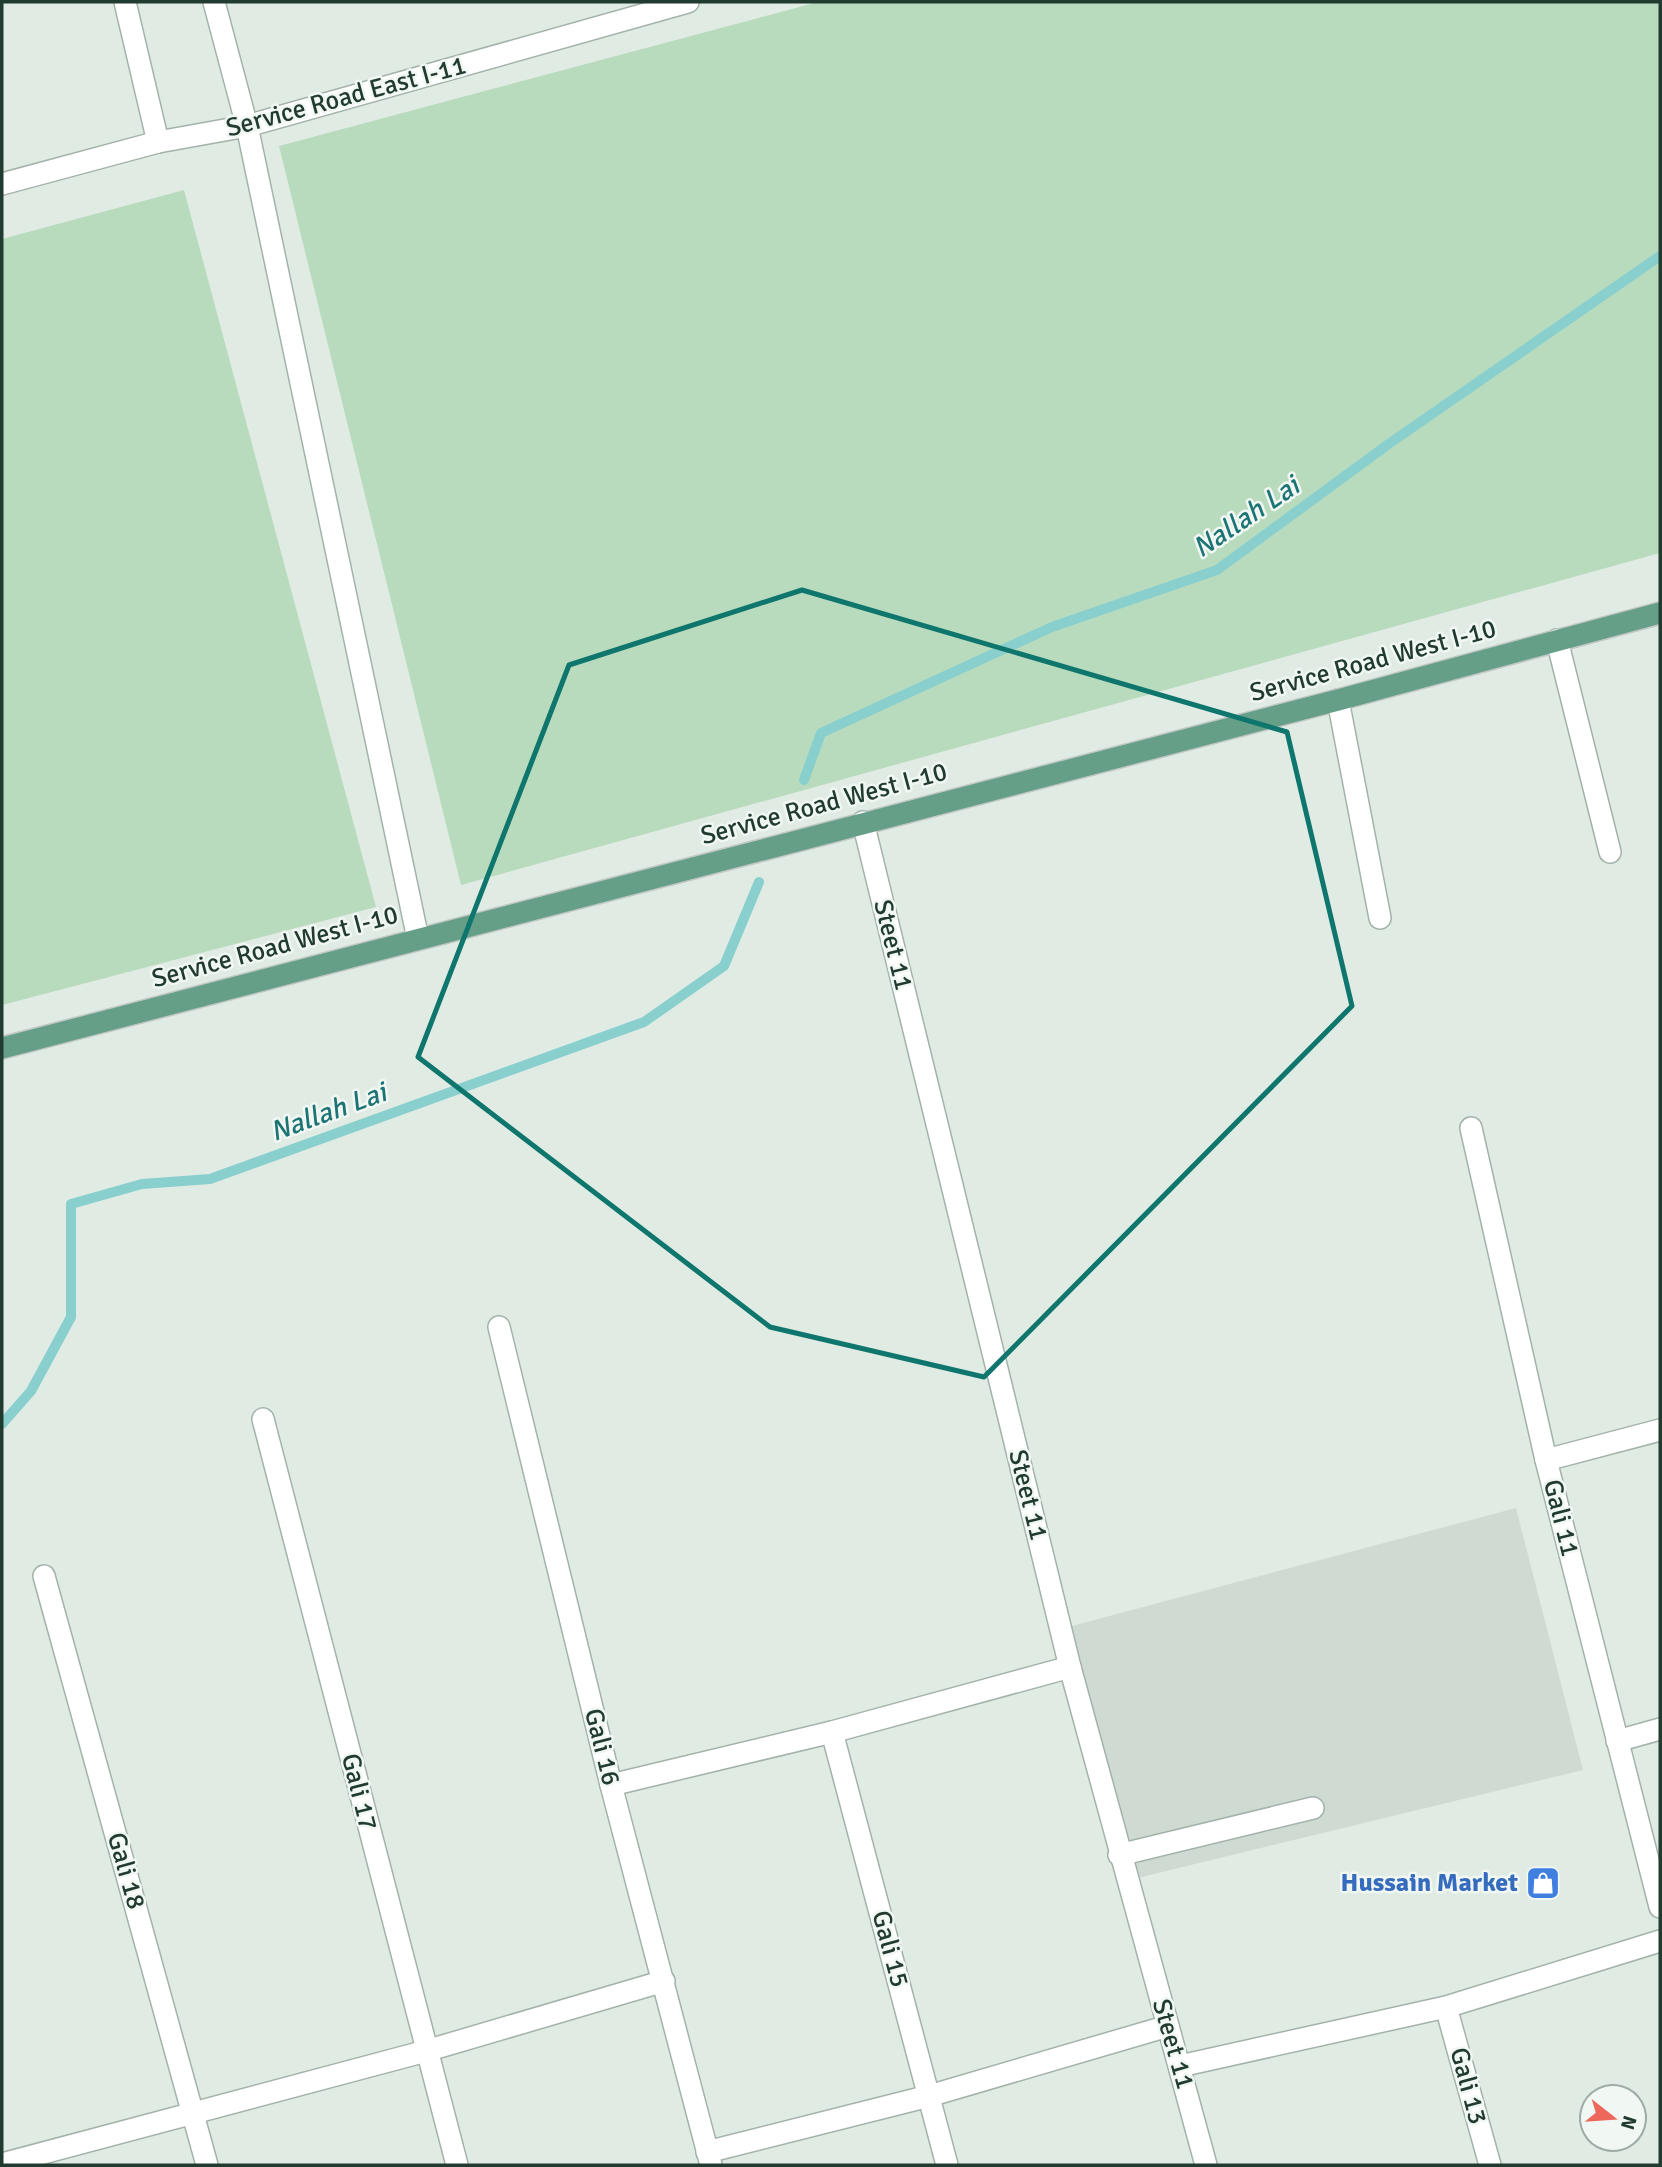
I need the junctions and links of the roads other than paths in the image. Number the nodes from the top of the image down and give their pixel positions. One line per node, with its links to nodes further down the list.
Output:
1 (125, 2): 5 (street)
2 (214, 2): 4 (street)
3 (688, 2): 4 (street, Service Road East I-11)
4 (247, 126): 5 (street, Service Road East I-11); 13 (street)
5 (158, 142): 6 (street, Service Road East I-11)
6 (2, 184)
7 (1660, 613): 8 (main road, Service Road West I-10)
8 (1558, 640): 9 (main road, Service Road West I-10); 11 (street)
9 (1338, 700): 10 (main road, Service Road West I-10); 12 (street)
10 (863, 822): 13 (main road, Service Road West I-10); 21 (street, Steet 11)
11 (1610, 852)
12 (1380, 918)
13 (418, 939): 14 (main road, Service Road West I-10)
14 (2, 1048)
15 (1471, 1128): 19 (street, Gali 11)
16 (499, 1327): 25 (street, Gali 16)
17 (262, 1419): 33 (street, Gali 17)
18 (1660, 1430): 19 (street)
19 (1546, 1460): 24 (street, Gali 11)
20 (44, 1576): 36 (street, Gali 18)
21 (1070, 1667): 23 (street); 27 (street, Steet 11)
22 (1660, 1729): 24 (street)
23 (832, 1732): 25 (street); 35 (street, Gali 15)
24 (1617, 1741): 28 (street, Gali 11)
25 (611, 1785): 30 (street, Gali 16)
26 (1313, 1808): 27 (street)
27 (1119, 1855): 32 (street, Steet 11)
28 (1660, 1907)
29 (1660, 1941): 31 (street)
30 (664, 1980): 33 (street); 37 (street, Gali 16)
31 (1446, 2007): 34 (street); 43 (street, Gali 13)
32 (1168, 2026): 34 (street, Steet 11); 35 (street)
33 (426, 2052): 36 (street); 40 (street, Gali 17)
34 (1180, 2066): 42 (street, Steet 11)
35 (929, 2096): 37 (street); 41 (street, Gali 15)
36 (192, 2111): 38 (street); 39 (street, Gali 18)
37 (709, 2159)
38 (2, 2164)
39 (207, 2165)
40 (457, 2165)
41 (947, 2165)
42 (1206, 2165)
43 (1490, 2165)

